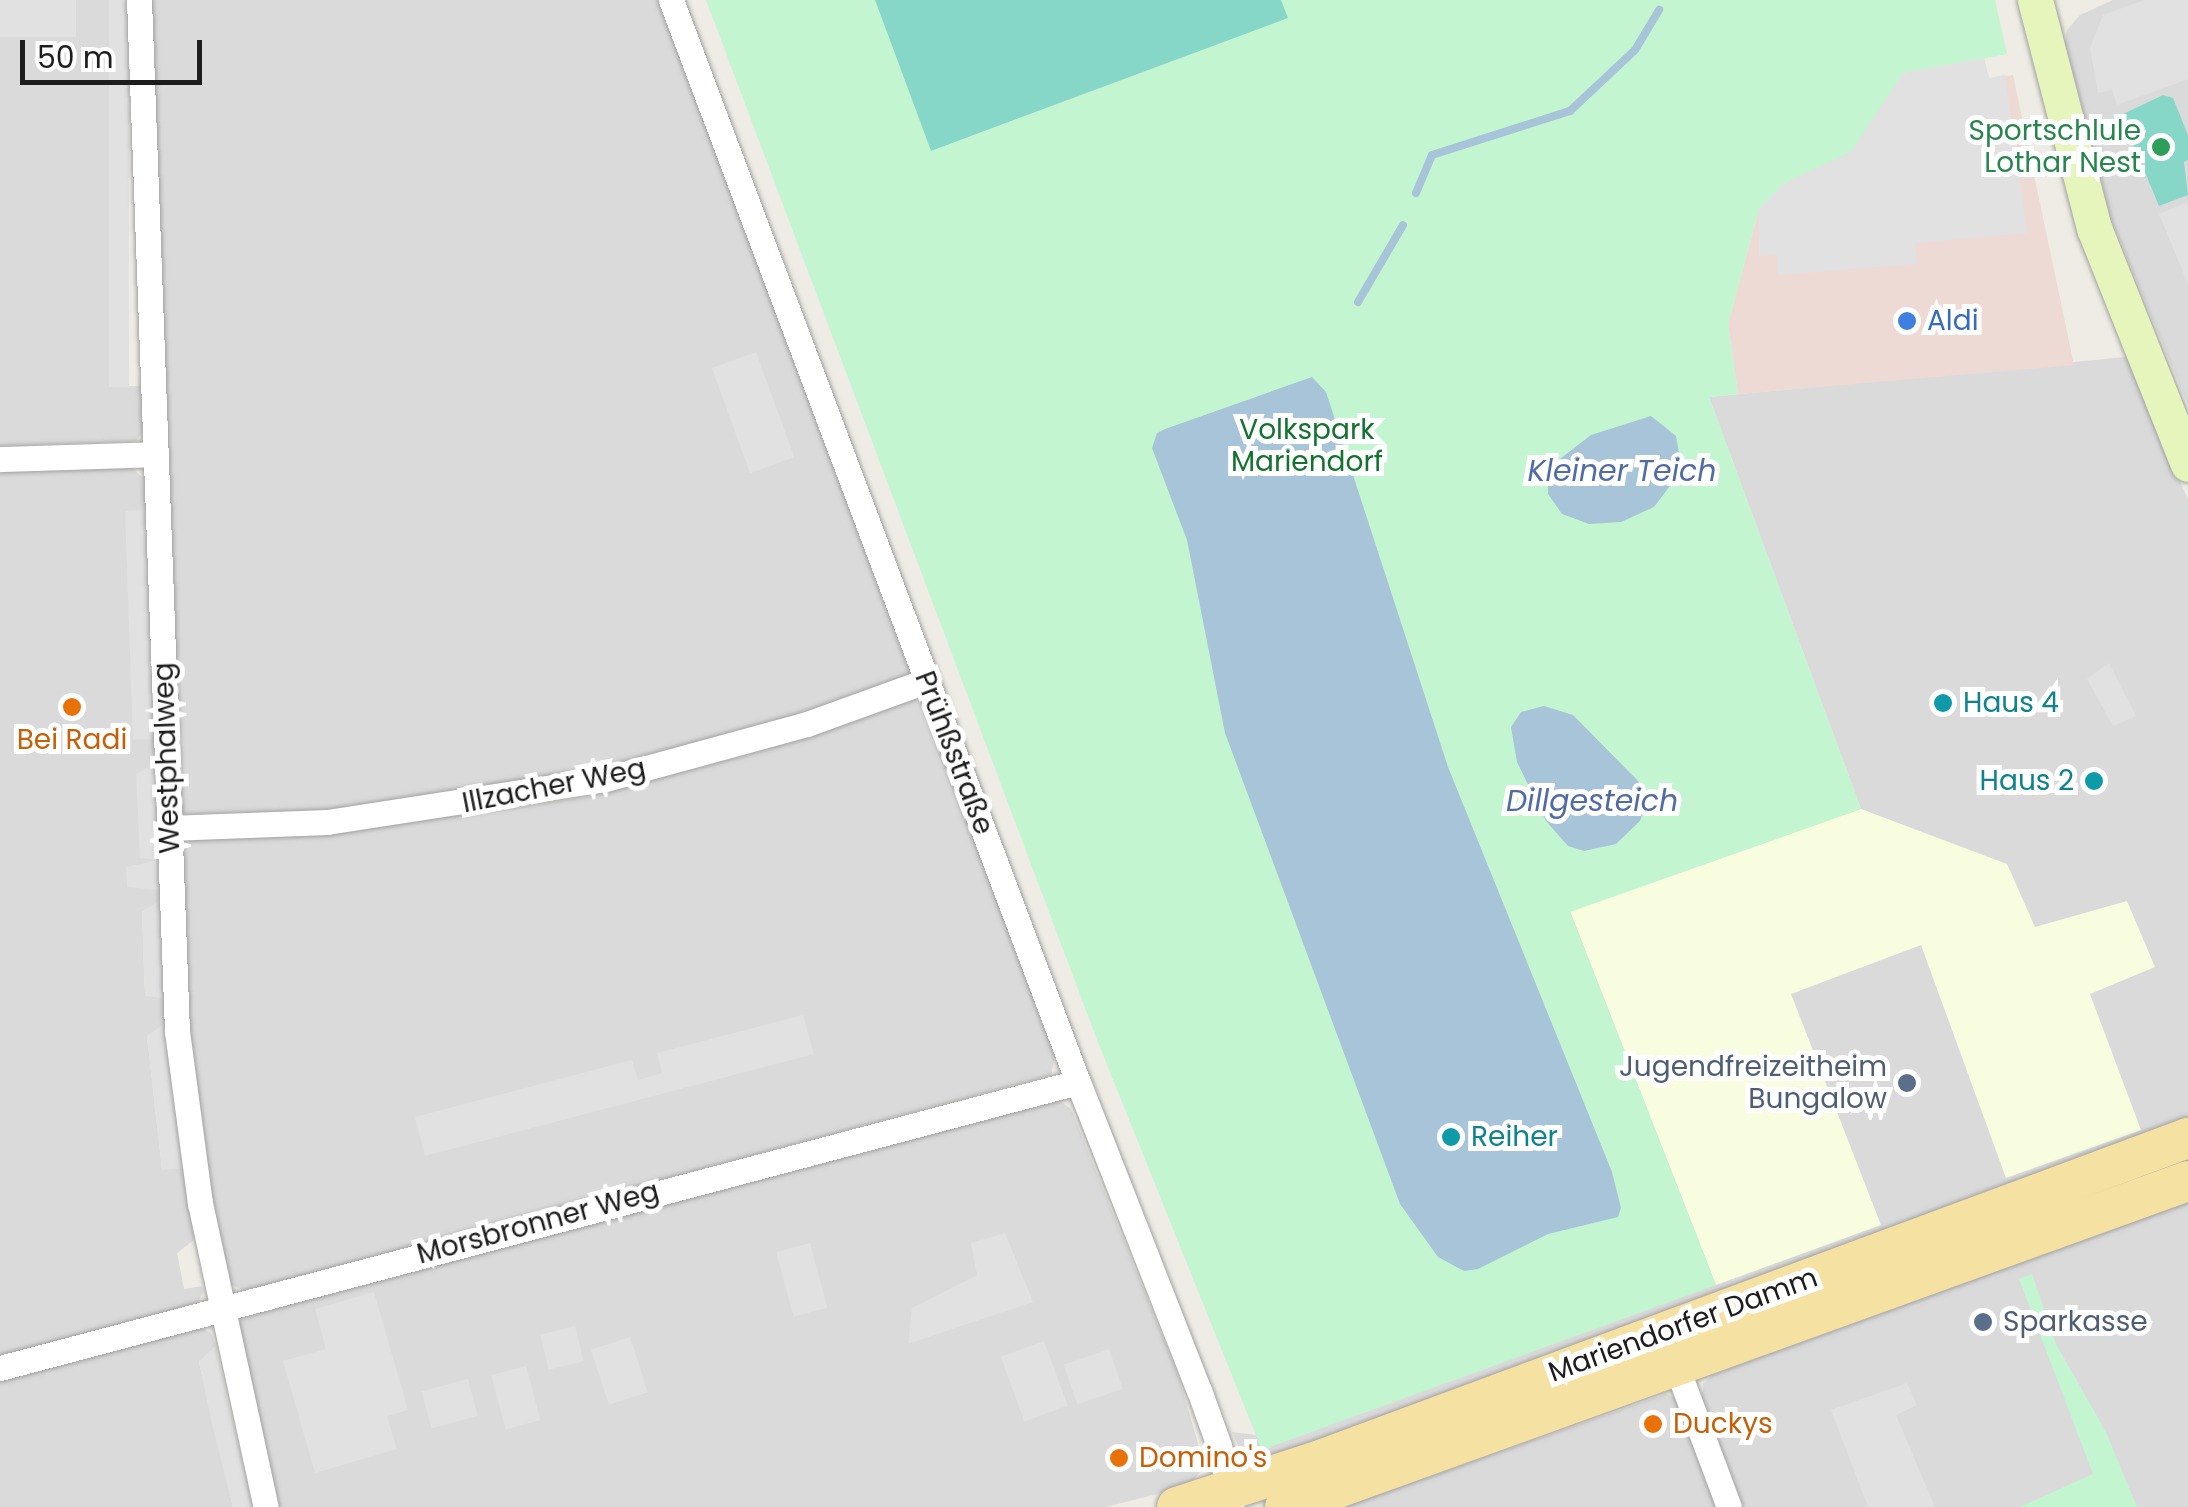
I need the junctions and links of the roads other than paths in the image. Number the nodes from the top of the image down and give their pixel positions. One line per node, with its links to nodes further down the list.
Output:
1 (139, 0): 4 (street, Westphalweg)
2 (671, 0): 7 (street, Prühßstraße)
3 (2042, 2): 6 (main road)
4 (156, 454): 5 (street); 8 (street, Westphalweg)
5 (0, 459)
6 (2188, 464)
7 (926, 682): 8 (street, Illzacher Weg); 9 (street, Prühßstraße)
8 (169, 828): 12 (street, Westphalweg)
9 (1078, 1082): 12 (street, Morsbronner Weg); 15 (street, Prühßstraße)
10 (2188, 1138): 13 (main road, Mariendorfer Damm)
11 (2188, 1181): 13 (main road, Mariendorfer Damm)
12 (220, 1309): 14 (street, Morsbronner Weg); 16 (street, Westphalweg)
13 (1670, 1350): 15 (main road, Mariendorfer Damm); 18 (main road, Mariendorfer Damm); 19 (street)
14 (0, 1368)
15 (1231, 1499): 17 (main road, Mariendorfer Damm)
16 (266, 1507)
17 (1177, 1507)
18 (1285, 1507)
19 (1729, 1507)

